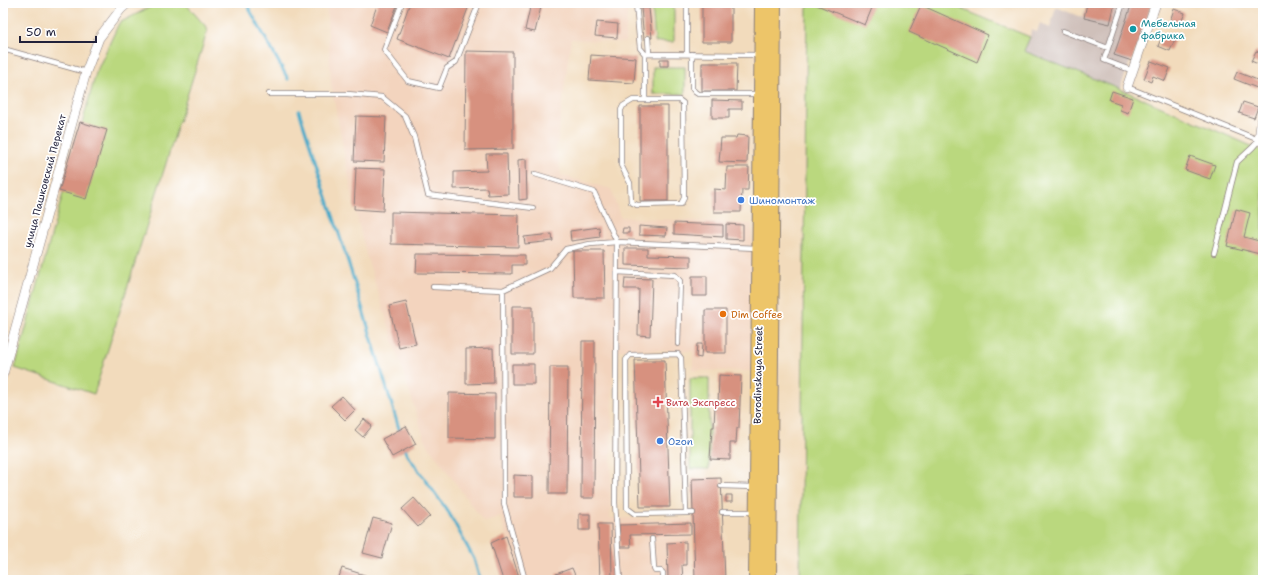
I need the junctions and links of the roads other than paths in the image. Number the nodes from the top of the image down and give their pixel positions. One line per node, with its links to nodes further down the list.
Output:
1 (128, 3): 18 (street, улица Пашковский Перекат)
2 (402, 3): 3 (lane)
3 (479, 3)
4 (636, 3): 14 (lane)
5 (687, 3): 15 (lane)
6 (762, 3): 16 (main road, Borodinskaya Street)
7 (774, 3): 46 (main road, Borodinskaya Street)
8 (1123, 3): 12 (lane)
9 (1156, 3): 17 (street)
10 (1063, 31): 12 (lane)
11 (648, 38): 14 (lane)
12 (1108, 48): 17 (lane)
13 (3, 49): 18 (lane)
14 (647, 54): 15 (lane); 22 (lane)
15 (690, 54): 16 (lane); 21 (lane)
16 (761, 55): 21 (main road, Borodinskaya Street)
17 (1133, 71): 19 (street)
18 (86, 72): 34 (street, улица Пашковский Перекат)
19 (1127, 87): 24 (lane)
20 (269, 94): 26 (lane)
21 (761, 94): 28 (main road, Borodinskaya Street)
22 (645, 100): 22 (lane)
23 (1263, 118): 24 (street)
24 (1261, 141): 29 (lane)
25 (535, 174): 27 (lane)
26 (533, 208)
27 (617, 242): 28 (lane); 30 (lane); 32 (lane)
28 (759, 248): 36 (main road, Borodinskaya Street)
29 (1214, 253)
30 (617, 272): 33 (lane); 43 (lane)
31 (433, 287): 32 (lane)
32 (503, 290): 42 (lane)
33 (678, 344)
34 (3, 374)
35 (721, 486): 36 (lane)
36 (756, 487): 38 (main road, Borodinskaya Street)
37 (722, 512): 38 (lane)
38 (756, 512): 45 (main road, Borodinskaya Street)
39 (686, 513): 39 (lane); 40 (lane)
40 (693, 513)
41 (652, 539): 44 (lane)
42 (525, 580)
43 (620, 580)
44 (663, 580)
45 (756, 580)
46 (769, 580)

